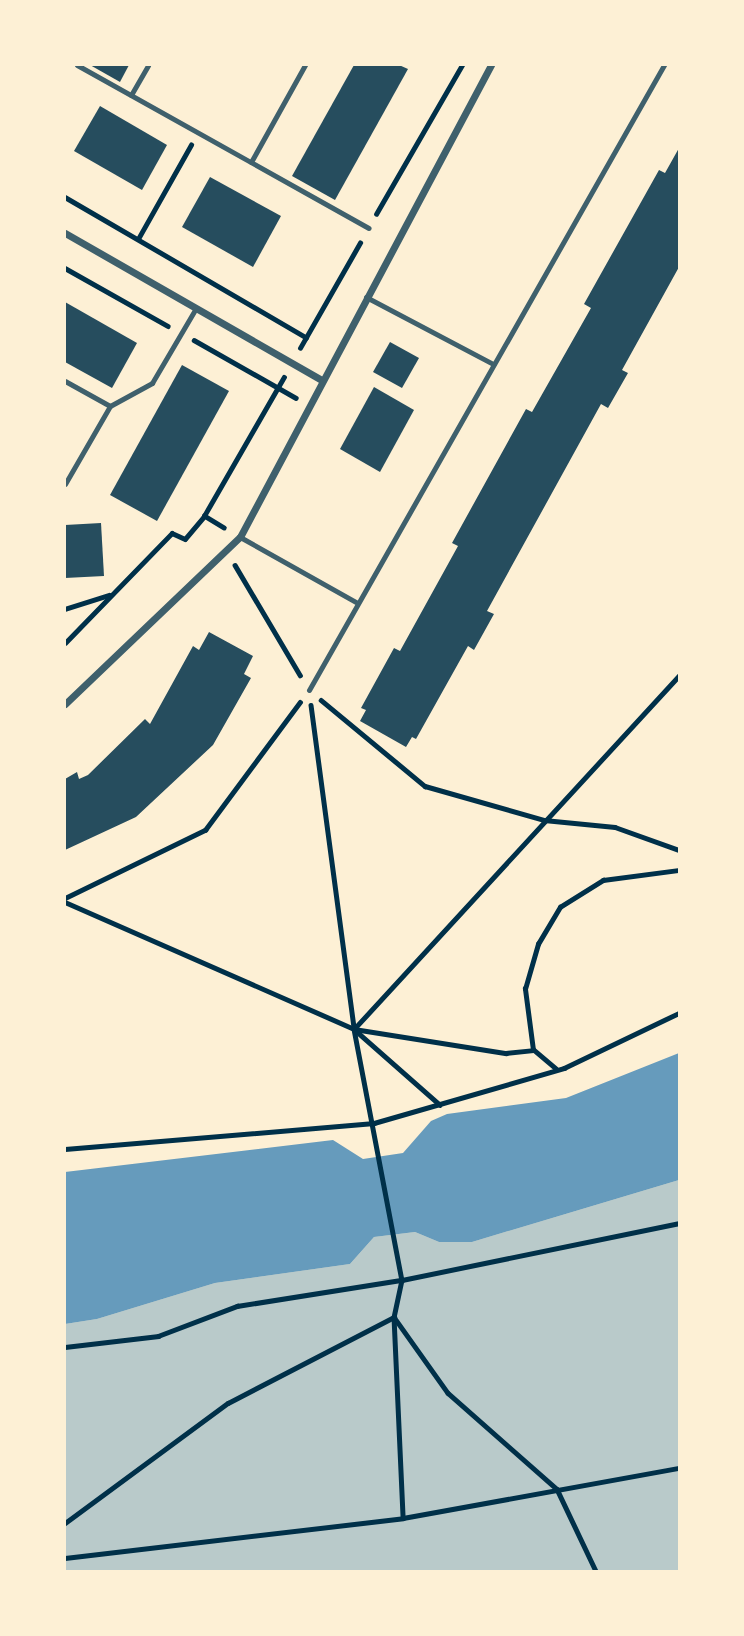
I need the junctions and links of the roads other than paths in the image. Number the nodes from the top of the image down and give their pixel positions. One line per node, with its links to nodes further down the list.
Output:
1 (77, 65): 6 (lane)
2 (148, 65): 6 (lane)
3 (305, 65): 7 (lane)
4 (491, 65): 10 (street)
5 (664, 65): 12 (lane)
6 (131, 95): 7 (lane)
7 (251, 162): 8 (lane)
8 (369, 228)
9 (65, 234): 11 (street)
10 (366, 297): 12 (lane); 13 (street)
11 (196, 308): 13 (street); 15 (lane)
12 (493, 364): 18 (lane)
13 (322, 380): 17 (street)
14 (65, 381): 15 (lane)
15 (110, 407): 16 (lane)
16 (65, 484)
17 (240, 537): 18 (lane); 20 (street)
18 (356, 602): 19 (lane)
19 (309, 691)
20 (65, 704)

